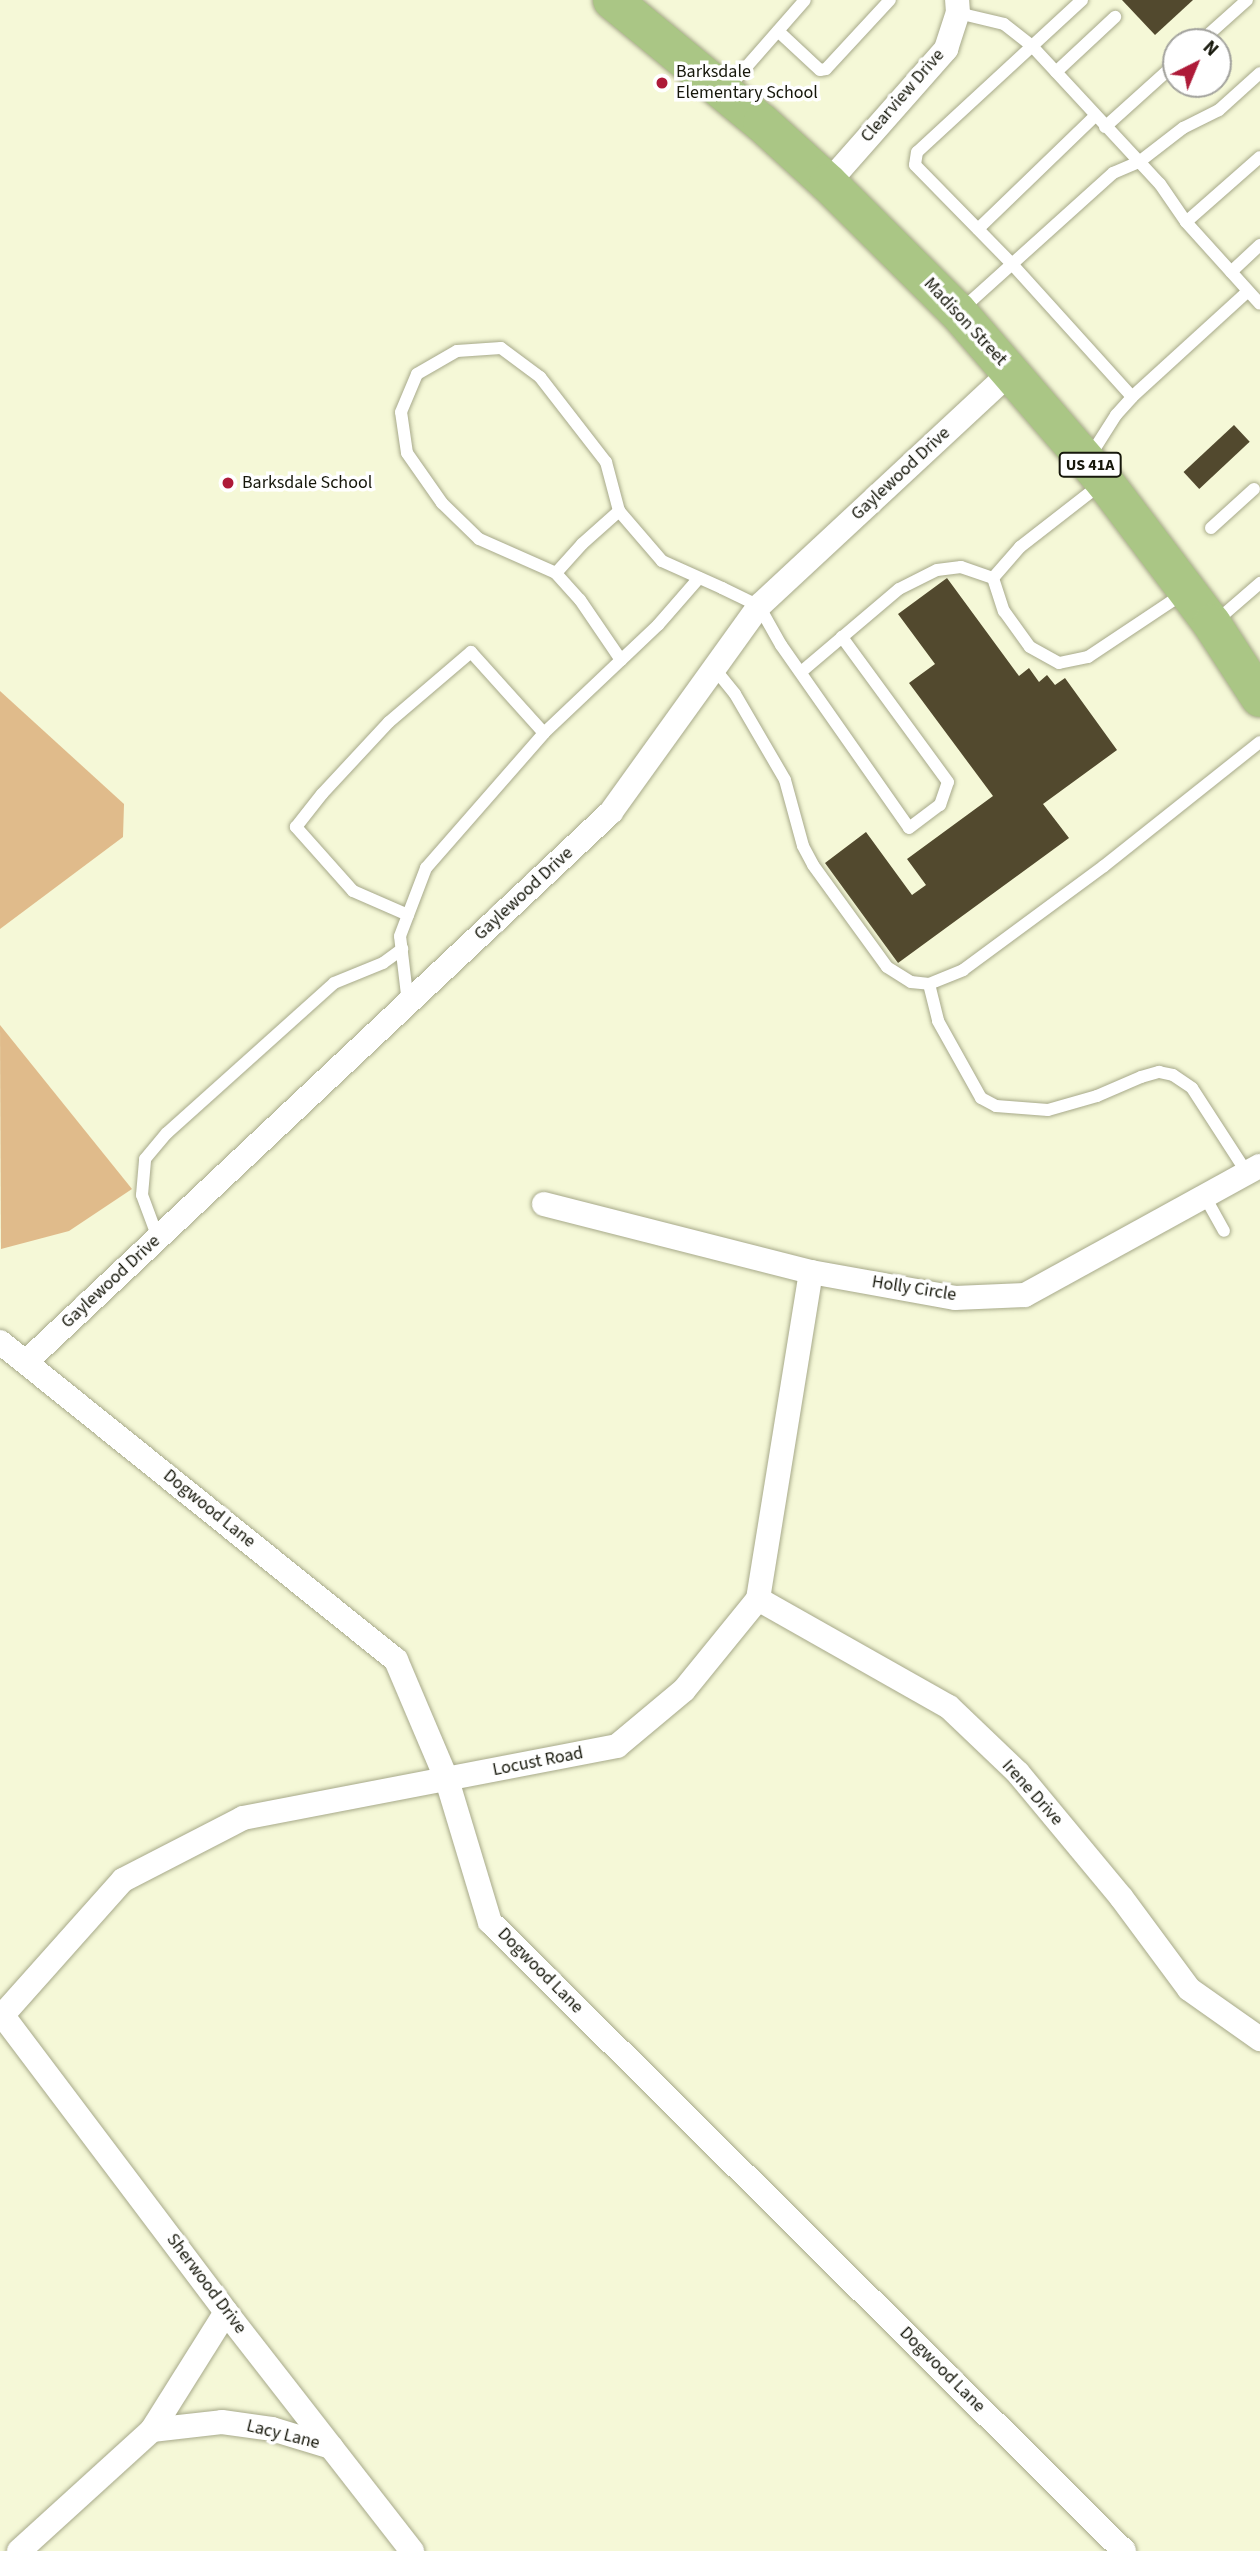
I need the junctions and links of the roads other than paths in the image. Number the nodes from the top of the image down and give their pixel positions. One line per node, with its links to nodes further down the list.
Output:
1 (805, 0): 9 (lane)
2 (890, 0): 9 (lane)
3 (1082, 0): 10 (lane)
4 (1247, 0): 8 (lane)
5 (958, 6): 10 (lane); 19 (street, Clearview Drive)
6 (629, 9): 14 (main road, Madison Street / US 41A)
7 (1115, 17): 11 (lane)
8 (1216, 28)
9 (778, 31): 14 (lane)
10 (1032, 46): 11 (lane); 21 (lane)
11 (1056, 72): 15 (lane)
12 (1260, 73): 18 (lane)
13 (1162, 76): 16 (lane)
14 (724, 92): 19 (main road, Madison Street / US 41A)
15 (1095, 116): 16 (lane); 21 (lane)
16 (1105, 127): 18 (lane)
17 (1260, 157): 20 (lane)
18 (1139, 162): 20 (lane); 23 (lane)
19 (828, 183): 27 (main road, Madison Street / US 41A)
20 (1186, 222): 24 (lane)
21 (978, 229): 23 (lane)
22 (1260, 245): 24 (lane)
23 (1012, 264): 27 (lane); 29 (lane)
24 (1231, 272): 25 (lane)
25 (1248, 291): 26 (lane); 29 (lane)
26 (1260, 304)
27 (958, 313): 28 (main road, Madison Street / US 41A)
28 (1011, 372): 30 (main road, Madison Street / US 41A); 39 (street, Gaylewood Drive)
29 (1132, 397): 30 (lane)
30 (1095, 471): 36 (lane); 38 (main road, Madison Street / US 41A)
31 (1258, 490): 33 (lane)
32 (619, 511): 34 (lane); 34 (lane); 35 (lane)
33 (1211, 528)
34 (556, 573): 42 (lane)
35 (699, 578): 39 (lane); 42 (lane)
36 (993, 578): 38 (lane); 41 (lane)
37 (1260, 583): 40 (lane)
38 (1187, 590): 40 (main road, Madison Street / US 41A)
39 (759, 606): 43 (street, Gaylewood Drive); 44 (lane)
40 (1212, 624): 45 (main road, Madison Street / US 41A)
41 (842, 637): 44 (lane); 44 (lane)
42 (621, 660): 46 (lane)
43 (714, 668): 50 (lane); 51 (street, Gaylewood Drive)
44 (801, 672)
45 (1260, 698)
46 (544, 733): 48 (lane); 48 (lane)
47 (1260, 743): 50 (lane)
48 (408, 915): 49 (lane)
49 (402, 949): 51 (lane); 56 (lane)
50 (929, 984): 52 (lane)
51 (408, 1003): 56 (street, Gaylewood Drive)
52 (1254, 1169): 53 (street, Holly Circle)
53 (1204, 1195): 55 (lane); 57 (street, Holly Circle)
54 (544, 1204): 57 (street, Holly Circle)
55 (1224, 1231)
56 (158, 1238): 59 (street, Gaylewood Drive)
57 (811, 1272): 60 (street, Locust Road)
58 (0, 1342): 59 (street)
59 (26, 1362): 61 (street, Dogwood Lane)
60 (758, 1599): 61 (street, Locust Road); 63 (street, Irene Drive)
61 (447, 1780): 62 (street, Locust Road); 69 (street, Dogwood Lane)
62 (1, 2015): 64 (street, Sherwood Drive)
63 (1260, 2039)
64 (226, 2312): 65 (street); 66 (street, Sherwood Drive)
65 (152, 2430): 66 (street, Lacy Lane); 67 (street)
66 (331, 2447): 68 (street, Sherwood Drive)
67 (19, 2551)
68 (412, 2551)
69 (1124, 2551)

